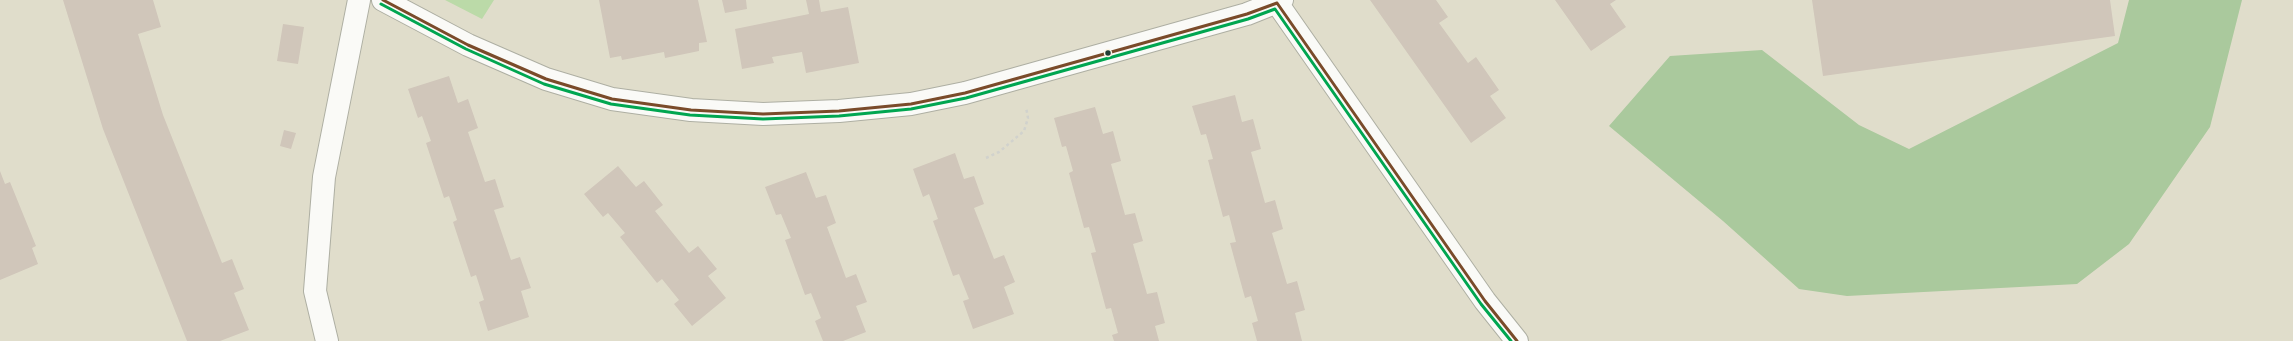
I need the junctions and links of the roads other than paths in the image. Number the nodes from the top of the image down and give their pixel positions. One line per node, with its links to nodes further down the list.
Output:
1 (359, 0): 4 (street)
2 (383, 0): 3 (street)
3 (1280, 1): 5 (street)
4 (327, 341)
5 (1517, 341)

